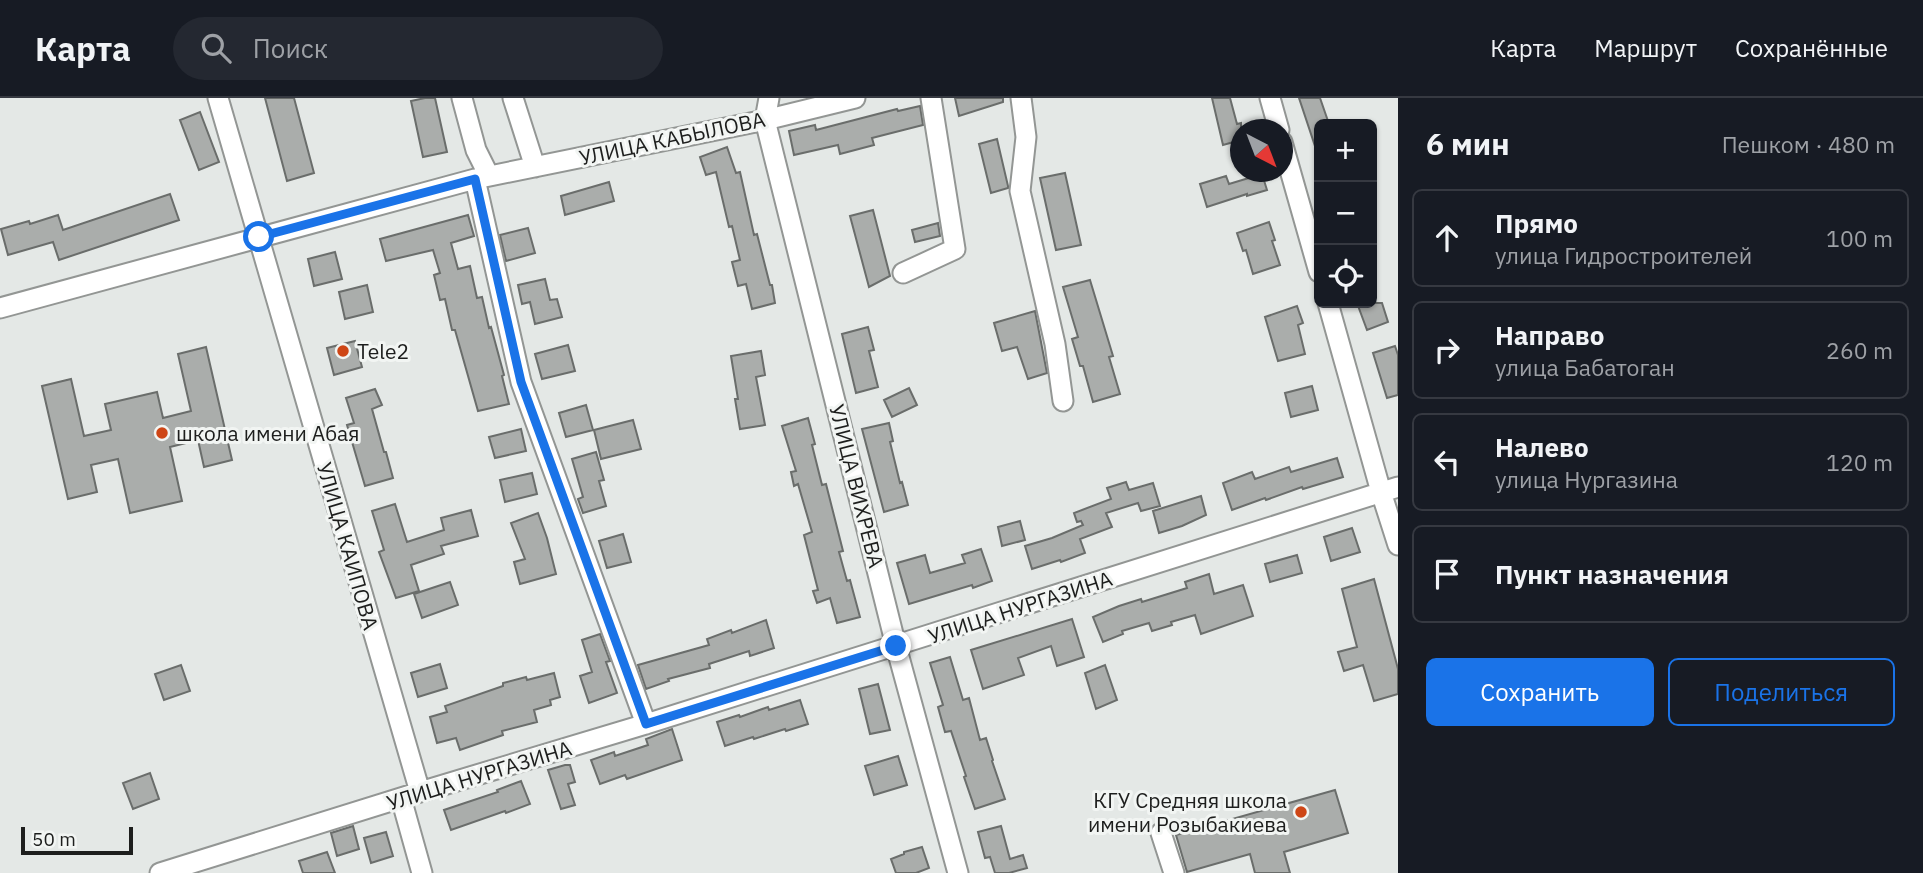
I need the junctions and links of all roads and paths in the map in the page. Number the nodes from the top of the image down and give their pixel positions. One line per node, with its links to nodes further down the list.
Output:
1 (218, 98): 14 (street, УЛИЦА КАИПОВА)
2 (462, 98): 12 (street)
3 (513, 98): 11 (street)
4 (769, 98): 10 (street, УЛИЦА ВИХРЕВА)
5 (855, 98): 10 (street, УЛИЦА КАБЫЛОВА)
6 (931, 98): 16 (street)
7 (1021, 98): 19 (street)
8 (1270, 98): 9 (street)
9 (1276, 119)
10 (765, 120): 11 (street, УЛИЦА КАБЫЛОВА); 22 (street, УЛИЦА ВИХРЕВА)
11 (535, 167): 12 (street, УЛИЦА КАБЫЛОВА)
12 (482, 178): 14 (street, УЛИЦА КАБЫЛОВА); 23 (street)
13 (1293, 178): 15 (street)
14 (259, 237): 17 (street, УЛИЦА КАБЫЛОВА); 24 (street, УЛИЦА КАИПОВА)
15 (1314, 254)
16 (903, 273)
17 (0, 308)
18 (1330, 308): 20 (street)
19 (1063, 401)
20 (1390, 489): 21 (street); 22 (street, УЛИЦА НУРГАЗИНА)
21 (1398, 545)
22 (896, 646): 23 (street, УЛИЦА НУРГАЗИНА); 29 (street, УЛИЦА ВИХРЕВА)
23 (646, 724): 24 (street, УЛИЦА НУРГАЗИНА)
24 (410, 795): 26 (street, УЛИЦА НУРГАЗИНА); 28 (street, УЛИЦА КАИПОВА)
25 (1161, 833): 30 (street)
26 (211, 865): 27 (street, УЛИЦА НУРГАЗИНА)
27 (160, 873)
28 (422, 873)
29 (958, 873)
30 (1174, 873)

